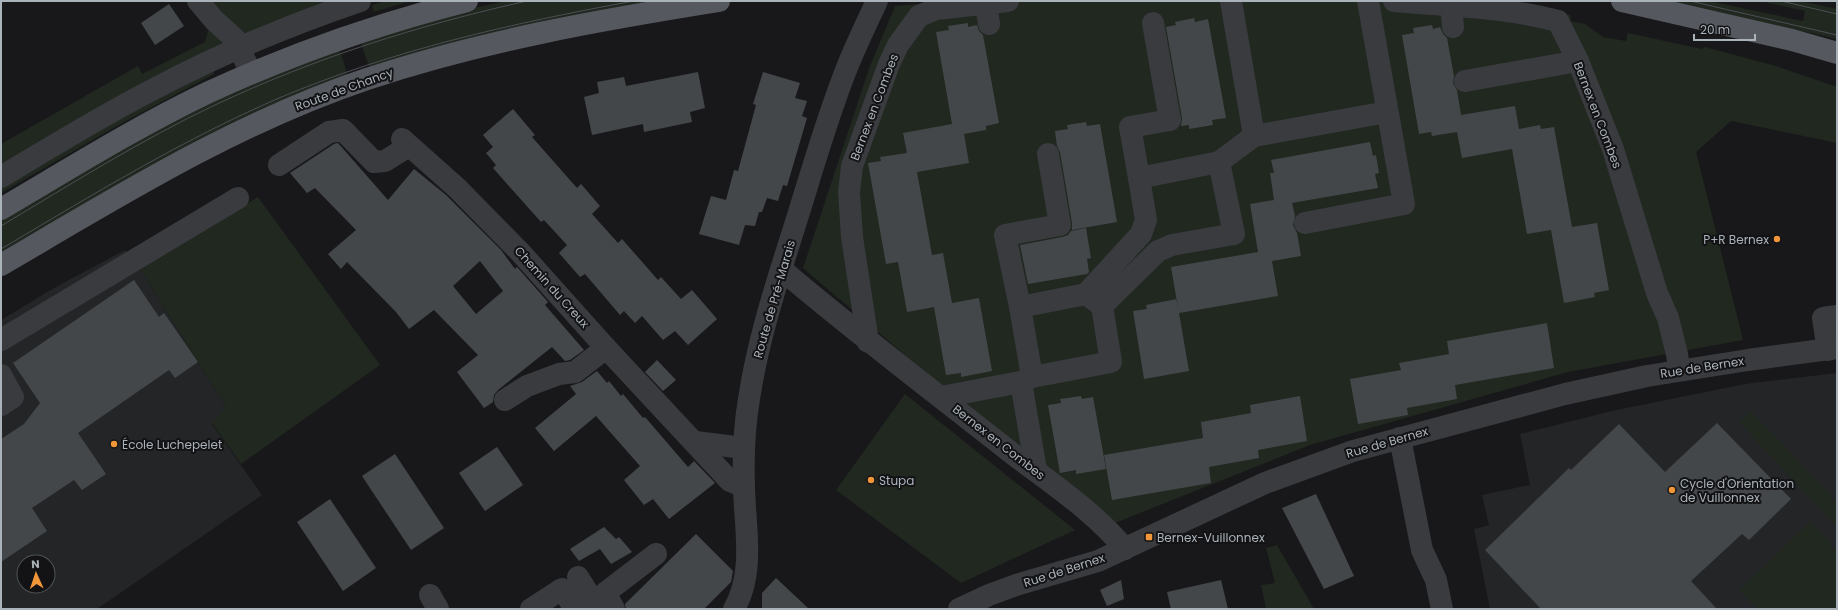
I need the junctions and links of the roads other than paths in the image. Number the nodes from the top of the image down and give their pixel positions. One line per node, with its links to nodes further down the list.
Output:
1 (198, 1): 14 (street)
2 (360, 1): 14 (street)
3 (467, 1): 17 (main road)
4 (719, 1): 29 (main road, Route de Chancy)
5 (877, 1): 30 (street, Route de Pré-Marais)
6 (1008, 1): 35 (street, Bernex en Combes)
7 (1231, 1): 20 (street)
8 (1368, 1): 19 (street)
9 (1394, 1): 11 (street, Bernex en Combes)
10 (1622, 1): 15 (main road)
11 (1451, 6): 13 (street); 16 (street, Bernex en Combes)
12 (1153, 22): 25 (street)
13 (1453, 27)
14 (239, 48): 17 (street); 24 (street)
15 (1837, 53)
16 (1578, 61): 18 (street); 38 (street, Bernex en Combes)
17 (251, 73): 27 (main road)
18 (1465, 81)
19 (1387, 112): 20 (street); 28 (street)
20 (1254, 136): 22 (street)
21 (1048, 154): 32 (street)
22 (1219, 162): 25 (street); 31 (street)
23 (279, 165): 36 (street, Chemin du Creux)
24 (1, 177)
25 (1139, 178): 31 (street)
26 (238, 198): 34 (street)
27 (1, 209)
28 (1305, 223)
29 (1, 265)
30 (781, 269): 35 (street, Bernex en Combes); 46 (street, Route de Pré-Marais)
31 (1094, 300): 32 (street); 40 (street)
32 (1020, 308): 40 (street)
33 (1830, 317): 37 (street)
34 (1, 340)
35 (868, 342): 41 (street, Bernex en Combes)
36 (606, 348): 42 (street); 45 (street, Chemin du Creux)
37 (1832, 349): 38 (street, Rue de Bernex)
38 (1679, 370): 44 (street, Rue de Bernex)
39 (1, 375): 43 (street)
40 (1026, 380): 41 (street); 47 (street)
41 (941, 397): 47 (street, Bernex en Combes)
42 (505, 400)
43 (1, 405)
44 (1400, 438): 49 (street, Rue de Bernex); 58 (street)
45 (695, 442): 46 (street); 48 (street, Chemin du Creux)
46 (744, 448): 48 (street, Route de Pré-Marais)
47 (1036, 470): 49 (street, Bernex en Combes)
48 (744, 487): 56 (street, Route de Pré-Marais)
49 (1125, 548): 57 (street, Rue de Bernex)
50 (656, 554): 55 (street)
51 (578, 576): 54 (street)
52 (531, 609): 53 (street)
53 (575, 609)
54 (598, 609)
55 (614, 609)
56 (734, 609)
57 (959, 609)
58 (1442, 609)

